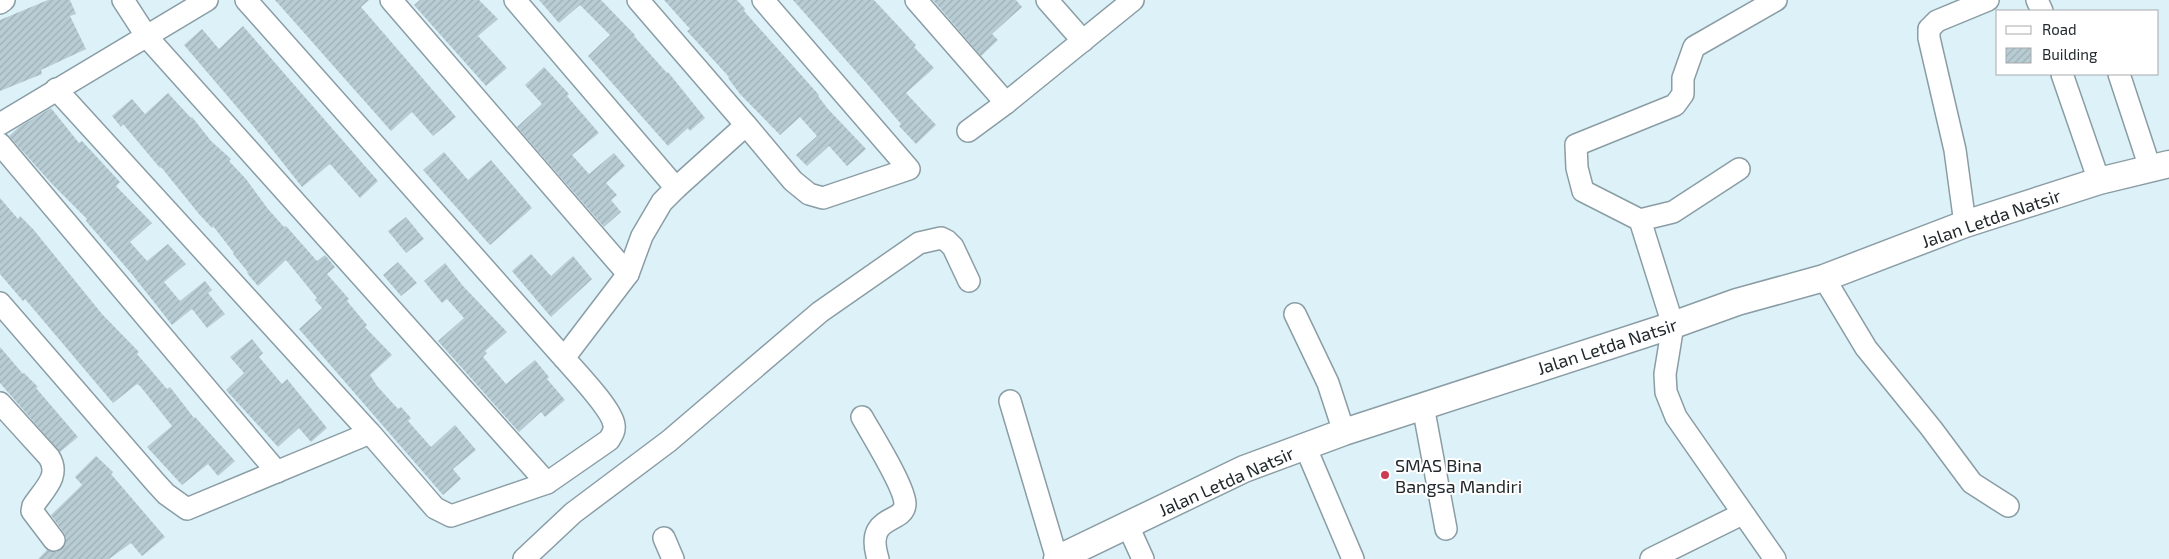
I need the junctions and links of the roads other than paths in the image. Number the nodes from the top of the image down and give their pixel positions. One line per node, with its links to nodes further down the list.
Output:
1 (4, 0): 14 (street)
2 (123, 0): 15 (street)
3 (206, 0): 15 (street)
4 (246, 0): 37 (street)
5 (391, 0): 31 (street)
6 (515, 0): 28 (street)
7 (638, 0): 22 (street)
8 (763, 0): 22 (street)
9 (916, 0): 20 (street)
10 (1047, 0): 16 (street)
11 (1133, 0): 16 (street)
12 (1776, 0): 29 (street)
13 (1988, 0): 30 (street)
14 (0, 2)
15 (147, 37): 19 (street); 46 (street)
16 (1083, 41): 20 (street)
17 (2062, 75): 27 (street)
18 (2119, 75): 25 (street)
19 (56, 89): 21 (street); 43 (street)
20 (1006, 103): 23 (street)
21 (0, 124)
22 (746, 125): 28 (street)
23 (968, 131)
24 (0, 144): 45 (street)
25 (2160, 166): 27 (main road, Jalan Letda Natsir)
26 (1739, 169): 29 (street)
27 (2099, 181): 30 (main road, Jalan Letda Natsir)
28 (676, 188): 31 (street)
29 (1640, 220): 36 (street)
30 (1965, 224): 32 (main road, Jalan Letda Natsir)
31 (628, 274): 37 (street)
32 (1824, 278): 36 (main road, Jalan Letda Natsir); 47 (street)
33 (969, 280): 53 (street)
34 (0, 303): 45 (street)
35 (1295, 314): 42 (street)
36 (1673, 325): 40 (main road, Jalan Letda Natsir); 48 (street)
37 (564, 358): 46 (street)
38 (1010, 401): 56 (street)
39 (0, 403): 52 (street)
40 (1423, 406): 42 (main road, Jalan Letda Natsir); 50 (street)
41 (862, 417): 55 (street)
42 (1344, 432): 44 (main road, Jalan Letda Natsir)
43 (370, 433): 45 (street); 46 (street)
44 (1304, 446): 49 (main road, Jalan Letda Natsir); 58 (street)
45 (277, 472)
46 (547, 483)
47 (2008, 506)
48 (1742, 514): 59 (street); 60 (street)
49 (1128, 526): 56 (main road, Jalan Letda Natsir); 57 (street)
50 (1446, 529)
51 (664, 538): 54 (street)
52 (54, 540)
53 (524, 559)
54 (674, 559)
55 (878, 559)
56 (1057, 559)
57 (1143, 559)
58 (1353, 559)
59 (1651, 559)
60 (1775, 559)

